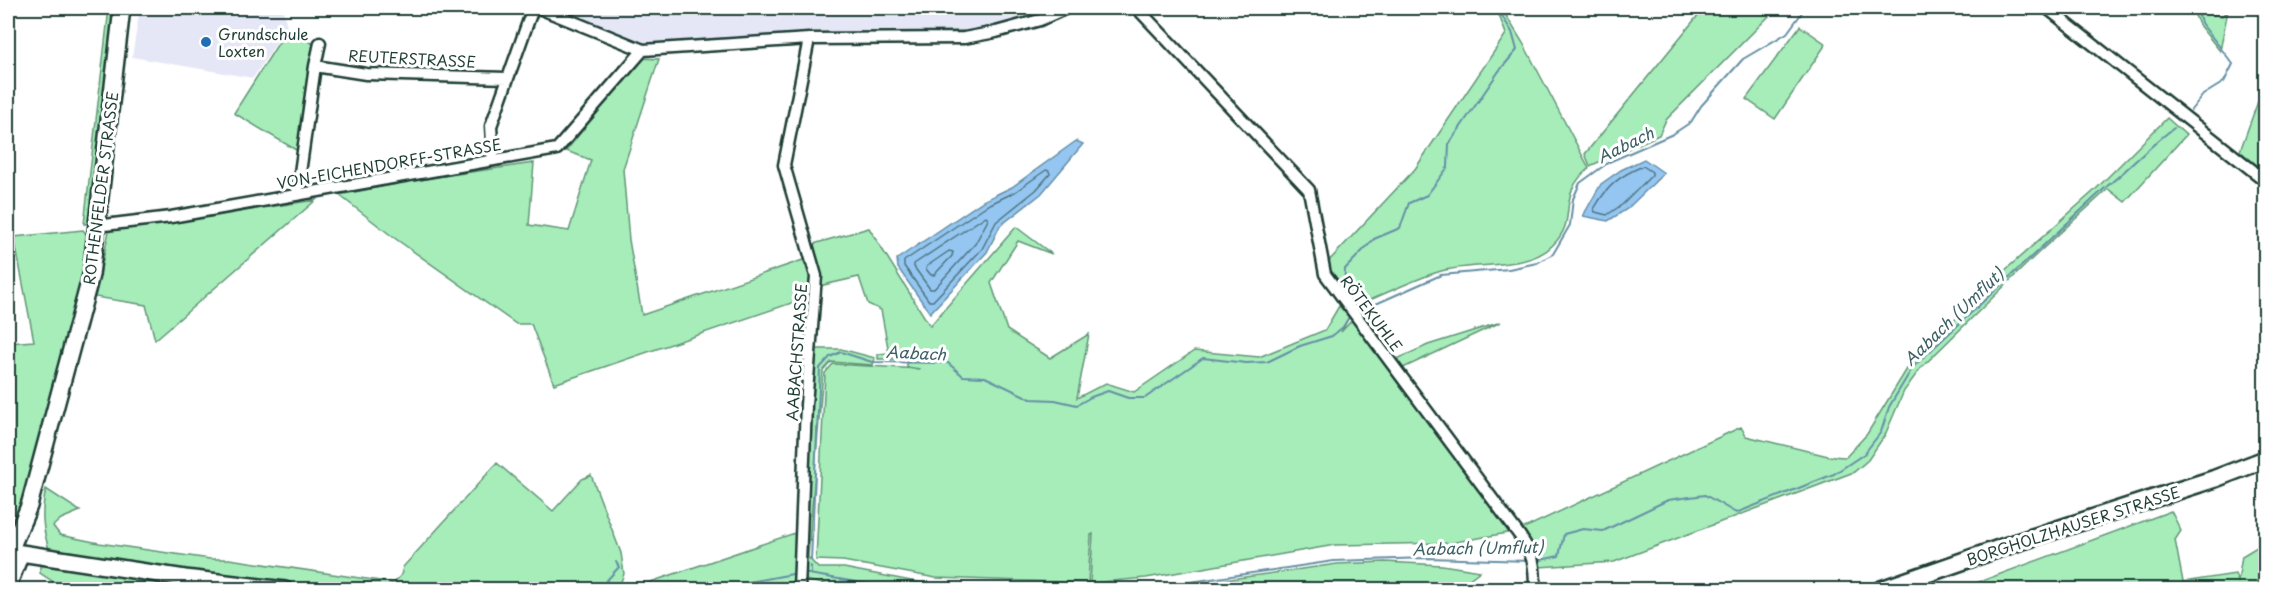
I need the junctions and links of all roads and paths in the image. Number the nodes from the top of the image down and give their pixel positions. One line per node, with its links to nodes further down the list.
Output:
1 (122, 8): 15 (street, ROTHENFELDER STRASSE)
2 (533, 8): 11 (street)
3 (539, 8): 9 (street)
4 (1067, 8): 7 (street)
5 (1137, 8): 22 (street, RÖTEKUHLE)
6 (2047, 8): 13 (street)
7 (809, 39): 9 (street); 19 (street, AABACHSTRASSE)
8 (320, 43): 10 (street)
9 (643, 50): 12 (street, VON-EICHENDORFF-STRASSE)
10 (315, 66): 11 (street, REUTERSTRASSE); 14 (street)
11 (507, 78): 12 (street)
12 (494, 160): 14 (street, VON-EICHENDORFF-STRASSE)
13 (2265, 181)
14 (297, 194): 15 (street, VON-EICHENDORFF-STRASSE)
15 (96, 226): 17 (street, ROTHENFELDER STRASSE)
16 (2265, 459): 23 (main road, BORGHOLZHAUSER STRASSE)
17 (13, 552): 18 (street, ROTHENFELDER STRASSE); 20 (street, ROTHENFELDER STRASSE); 21 (street)
18 (8, 569)
19 (799, 584)
20 (8, 586)
21 (285, 590)
22 (1535, 590)
23 (1880, 590)

